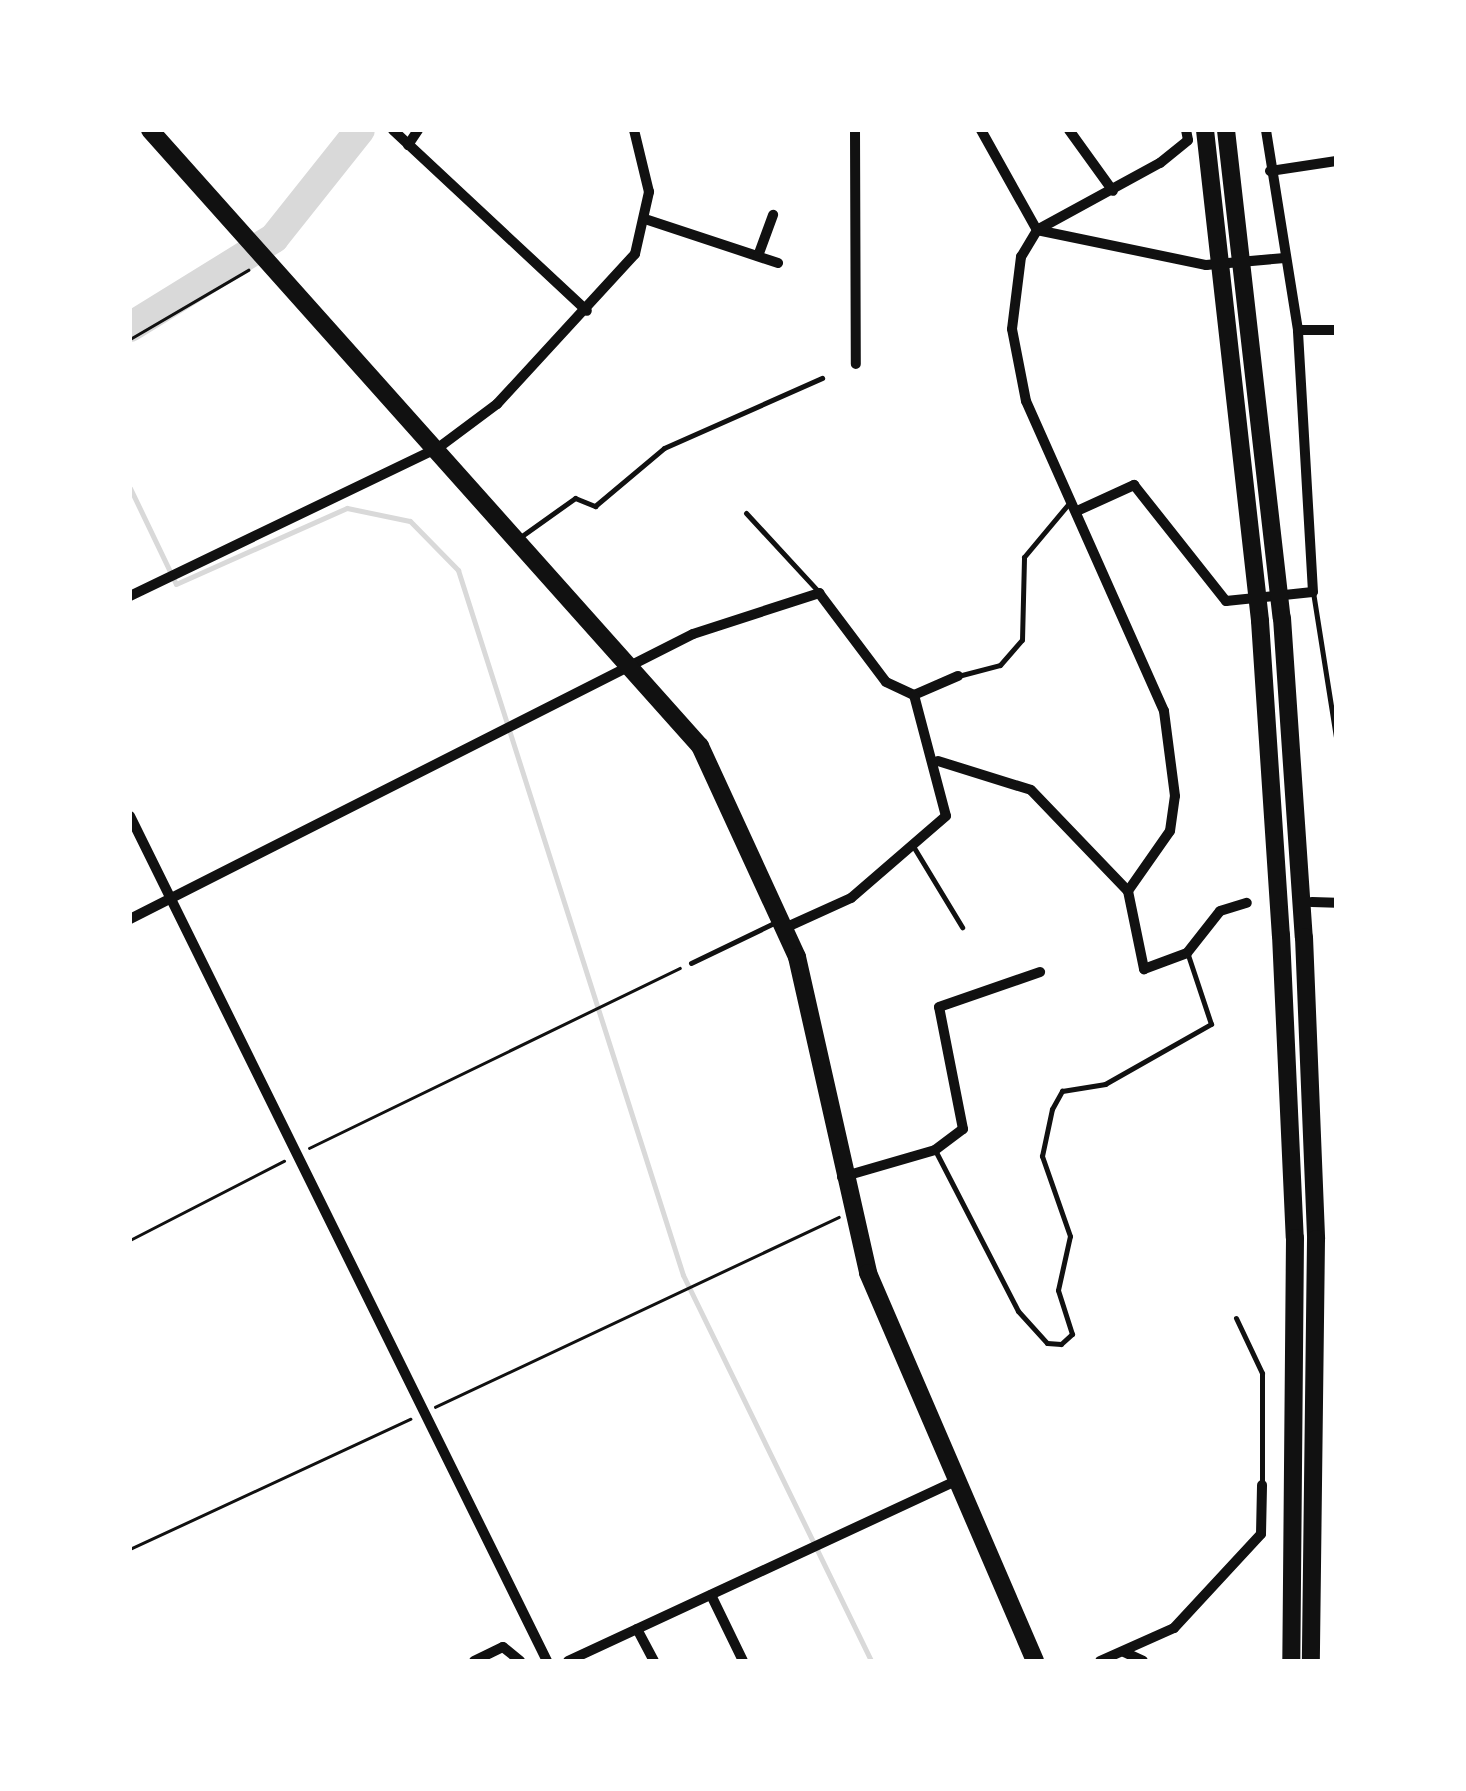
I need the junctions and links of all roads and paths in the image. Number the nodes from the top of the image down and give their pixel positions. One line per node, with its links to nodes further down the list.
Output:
1 (150, 130): 19 (main road)
2 (392, 130): 12 (street)
3 (418, 130): 12 (street)
4 (634, 130): 17 (street)
5 (855, 130): 27 (street)
6 (981, 130): 18 (street)
7 (1069, 130): 15 (street)
8 (1186, 130): 15 (street)
9 (1205, 130): 67 (main road)
10 (1226, 130): 68 (main road)
11 (1266, 130): 14 (street)
12 (408, 145): 23 (street)
13 (1336, 160): 14 (street)
14 (1270, 171): 21 (street)
15 (1113, 190): 18 (street)
16 (774, 215): 20 (street)
17 (648, 220): 20 (street); 23 (street)
18 (1037, 230): 21 (street); 30 (street)
19 (261, 253): 26 (path); 29 (main road)
20 (758, 256): 22 (street)
21 (1285, 258): 24 (street)
22 (778, 262)
23 (587, 311): 29 (street)
24 (1298, 330): 25 (street); 33 (street)
25 (1336, 330)
26 (130, 339)
27 (856, 364)
28 (822, 378): 32 (lane)
29 (438, 448): 32 (main road); 35 (street)
30 (1074, 506): 33 (street); 37 (lane); 43 (street)
31 (746, 513): 34 (lane)
32 (519, 538): 36 (main road)
33 (1313, 592): 39 (lane)
34 (819, 593): 36 (street); 38 (street)
35 (130, 596)
36 (633, 666): 44 (street); 49 (main road)
37 (958, 676): 38 (street)
38 (914, 695): 40 (street)
39 (1336, 737)
40 (938, 761): 42 (street); 43 (street)
41 (130, 816): 44 (street)
42 (913, 846): 49 (street); 50 (lane)
43 (1128, 891): 51 (street)
44 (173, 898): 48 (street); 55 (street)
45 (1312, 902): 47 (street)
46 (1247, 903): 51 (street)
47 (1336, 903)
48 (130, 919)
49 (785, 923): 52 (lane); 56 (main road)
50 (962, 927)
51 (1187, 952): 54 (lane)
52 (691, 963): 55 (path)
53 (1040, 972): 54 (street)
54 (935, 1150): 56 (street)
55 (299, 1152): 58 (path); 60 (street)
56 (841, 1178): 57 (main road)
57 (848, 1212): 60 (path); 61 (main road)
58 (130, 1240)
59 (1236, 1318): 62 (lane)
60 (427, 1411): 63 (path); 71 (street)
61 (956, 1481): 64 (street); 75 (main road)
62 (1262, 1485): 66 (street)
63 (130, 1550)
64 (711, 1595): 65 (street); 74 (street)
65 (638, 1629): 72 (street); 73 (street)
66 (1124, 1652): 76 (street); 77 (street)
67 (1291, 1657)
68 (1311, 1659)
69 (474, 1661): 70 (street)
70 (520, 1661)
71 (547, 1661)
72 (568, 1661)
73 (654, 1661)
74 (742, 1661)
75 (1034, 1661)
76 (1100, 1661)
77 (1143, 1661)

